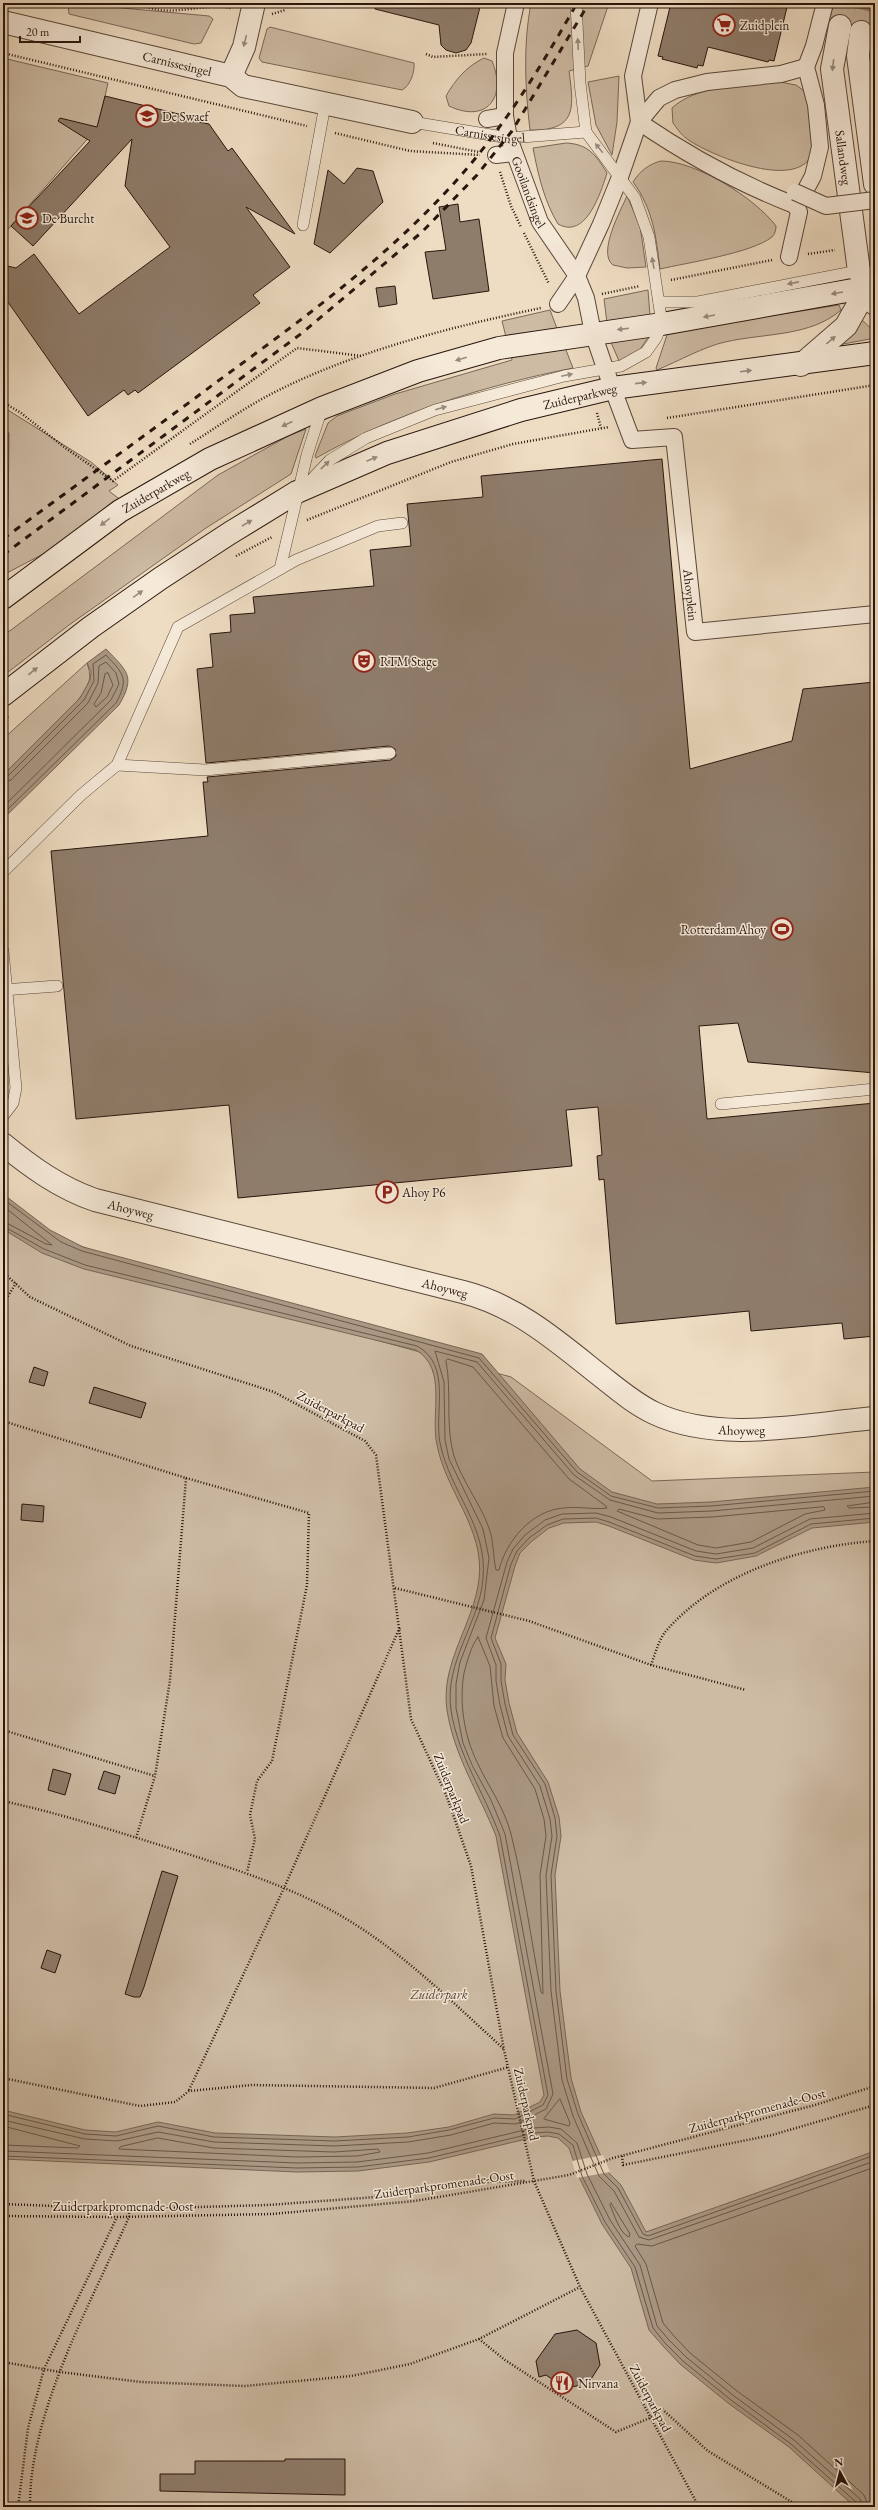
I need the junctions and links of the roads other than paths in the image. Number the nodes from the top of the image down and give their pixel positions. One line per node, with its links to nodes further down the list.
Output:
1 (516, 3): 12 (street, Gooilandsingel)
2 (576, 3): 16 (lane, one-way to 2)
3 (650, 3): 15 (street)
4 (825, 3): 9 (street)
5 (253, 7): 10 (street, one-way to 10)
6 (3, 22): 10 (street, Carnissesingel)
7 (840, 26): 26 (street, Sallandweg, one-way to 26)
8 (861, 32): 20 (street, Sallandweg)
9 (806, 67): 15 (street); 22 (street, Sallandweg)
10 (231, 76): 11 (street, Carnissesingel)
11 (325, 105): 14 (street, Carnissesingel); 23 (lane)
12 (505, 116): 13 (street, Carnissesingel); 17 (street, Gooilandsingel)
13 (487, 119)
14 (412, 122): 17 (lane, Carnissesingel)
15 (640, 122): 19 (street); 22 (street)
16 (586, 132): 17 (lane, Carnissesingel); 19 (lane, one-way to 16)
17 (511, 145): 18 (street, Carnissesingel); 25 (street, Gooilandsingel)
18 (496, 155)
19 (620, 177): 25 (street); 27 (lane, one-way to 19)
20 (875, 184)
21 (875, 200): 22 (street, bridge)
22 (796, 201): 24 (street)
23 (303, 225)
24 (789, 257)
25 (577, 276): 29 (street); 31 (street, Gooilandsingel)
26 (871, 282): 28 (lane, Zuiderparkweg, one-way to 28); 30 (street, Zuiderparkweg, one-way to 30); 33 (street, one-way to 26)
27 (659, 302): 28 (lane, Zuiderparkweg); 30 (lane)
28 (698, 302): 30 (lane, Zuiderparkweg)
29 (558, 304)
30 (662, 324): 31 (street, Zuiderparkweg, one-way to 31); 34 (lane)
31 (593, 333): 34 (street, Gooilandsingel); 36 (street, Zuiderparkweg, one-way to 36)
32 (875, 353): 33 (street, Zuiderparkweg)
33 (800, 365): 35 (street, Zuiderparkweg, one-way to 33)
34 (605, 368): 35 (street, Gooilandsingel); 38 (lane, Zuiderparkweg, one-way to 34)
35 (613, 388): 37 (street, Gooilandsingel); 38 (street, Zuiderparkweg, one-way to 35)
36 (322, 408): 38 (lane); 41 (street, Zuiderparkweg, one-way to 41)
37 (626, 424): 42 (street, Ahoyplein)
38 (298, 492): 40 (lane); 43 (street, Zuiderparkweg, one-way to 38)
39 (402, 523): 40 (lane)
40 (280, 569): 45 (lane)
41 (3, 598)
42 (875, 614)
43 (3, 695)
44 (390, 753): 45 (lane)
45 (117, 765): 46 (lane)
46 (3, 872)
47 (3, 951): 49 (lane)
48 (57, 986): 49 (lane)
49 (5, 990): 52 (lane)
50 (875, 1088): 51 (lane)
51 (721, 1104)
52 (3, 1116)
53 (3, 1144): 54 (street, Ahoyweg)
54 (875, 1418)

